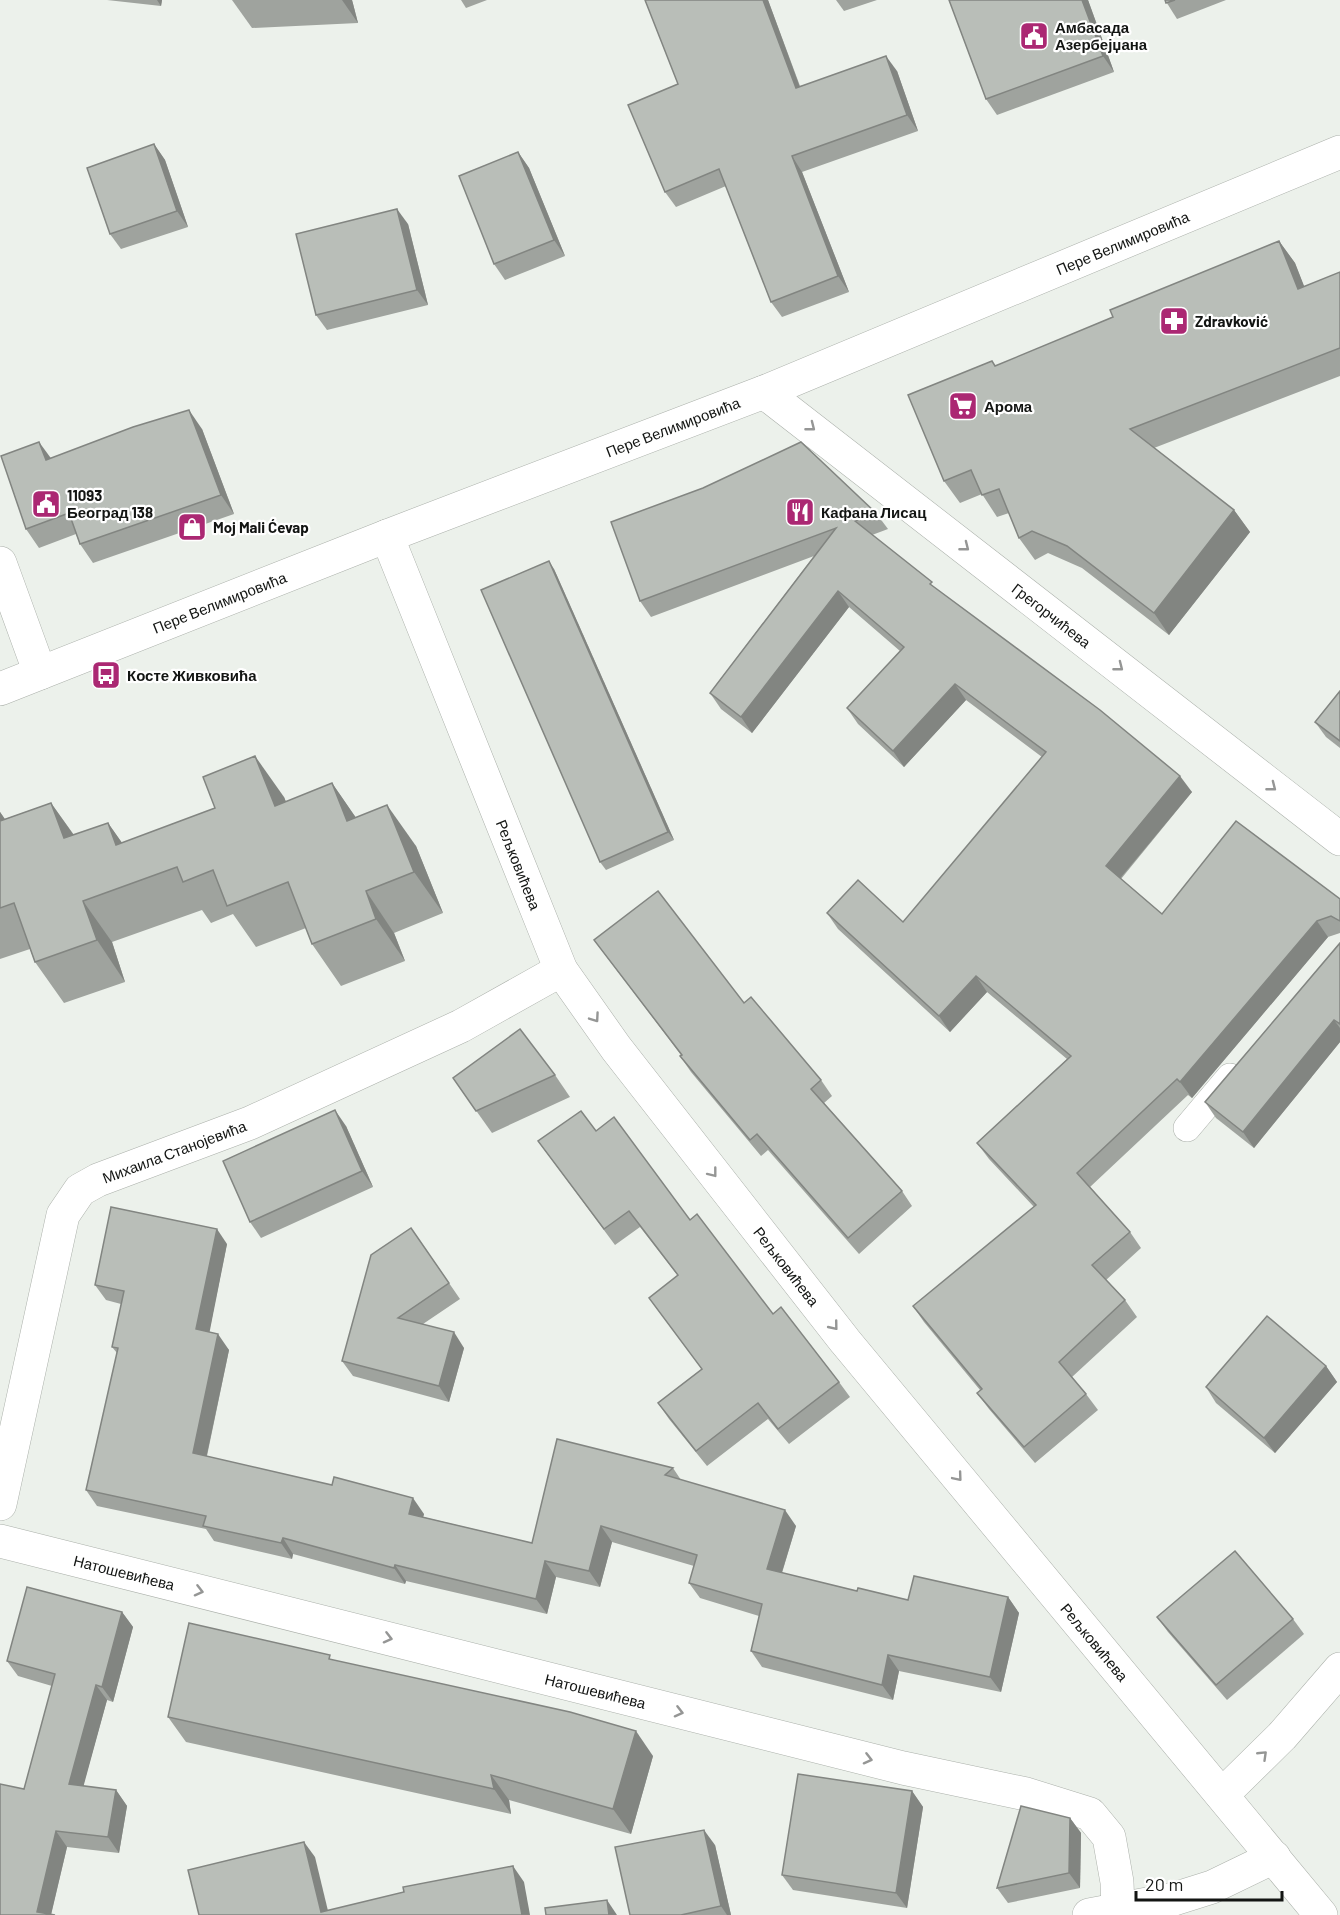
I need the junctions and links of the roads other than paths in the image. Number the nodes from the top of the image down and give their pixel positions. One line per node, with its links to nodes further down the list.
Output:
1 (1340, 152): 2 (street, Пере Велимировића)
2 (764, 392): 3 (street, Пере Велимировића); 7 (street, Грегорчићева, one-way to 7)
3 (387, 536): 5 (street, Пере Велимировића); 8 (street, Рељковићева)
4 (0, 563): 5 (street)
5 (40, 673): 6 (street, Пере Велимировића)
6 (0, 689)
7 (1340, 839)
8 (561, 970): 11 (street, Михаила Станојевића); 14 (street, Рељковићева, one-way to 14)
9 (1248, 1056): 10 (lane)
10 (1186, 1128)
11 (0, 1504)
12 (0, 1541): 16 (street, Натошевићева, one-way to 16)
13 (1340, 1669): 14 (street, one-way to 13)
14 (1221, 1796): 15 (street, Рељковићева)
15 (1274, 1857): 16 (street); 17 (street, Рељковићева)
16 (1103, 1912)
17 (1321, 1915)

